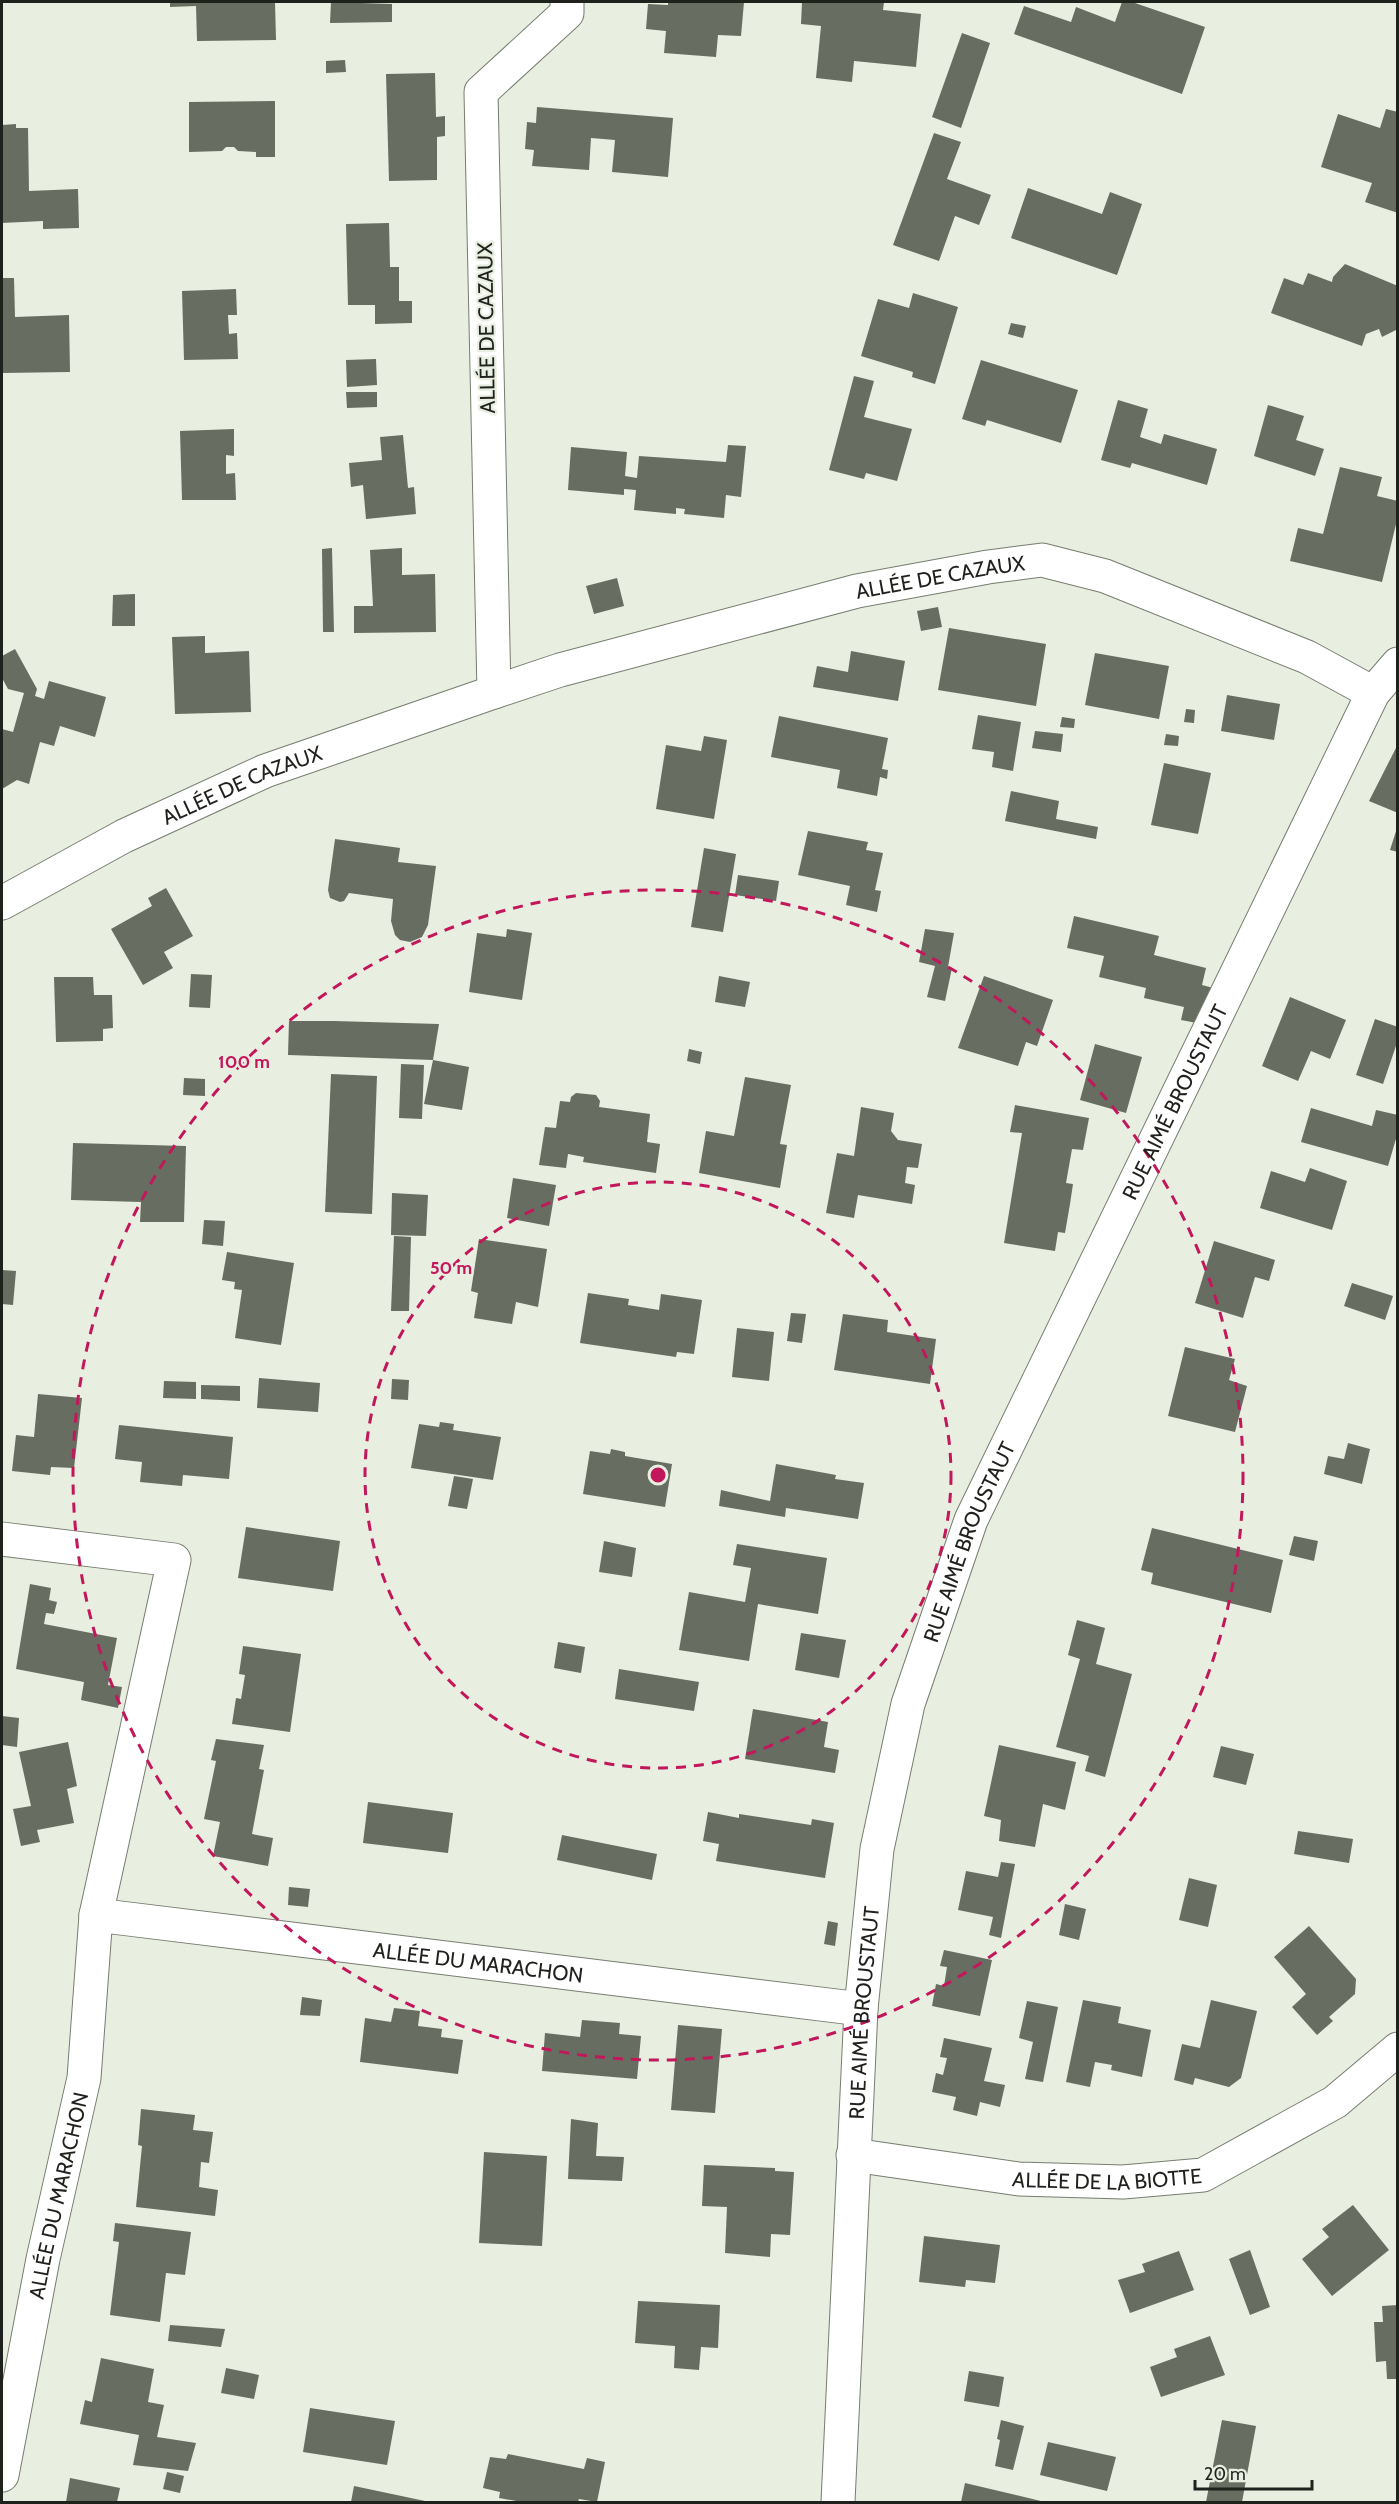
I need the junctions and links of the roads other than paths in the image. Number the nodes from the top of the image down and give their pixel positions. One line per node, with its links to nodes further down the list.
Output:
1 (567, 2): 3 (street, ALLÉE DE CAZAUX)
2 (1398, 664): 4 (street, RUE AIMÉ BROUSTAUT)
3 (494, 692): 4 (street, ALLÉE DE CAZAUX); 5 (street, ALLÉE DE CAZAUX)
4 (1373, 693): 8 (street, RUE AIMÉ BROUSTAUT)
5 (2, 903)
6 (2, 1539): 7 (street, ALLÉE DU MARACHON)
7 (96, 1915): 8 (street, ALLÉE DU MARACHON); 11 (street, ALLÉE DU MARACHON)
8 (861, 2009): 10 (street, RUE AIMÉ BROUSTAUT)
9 (1398, 2049): 10 (street, ALLÉE DE LA BIOTTE)
10 (853, 2155): 12 (street, RUE AIMÉ BROUSTAUT)
11 (2, 2475)
12 (838, 2502)

